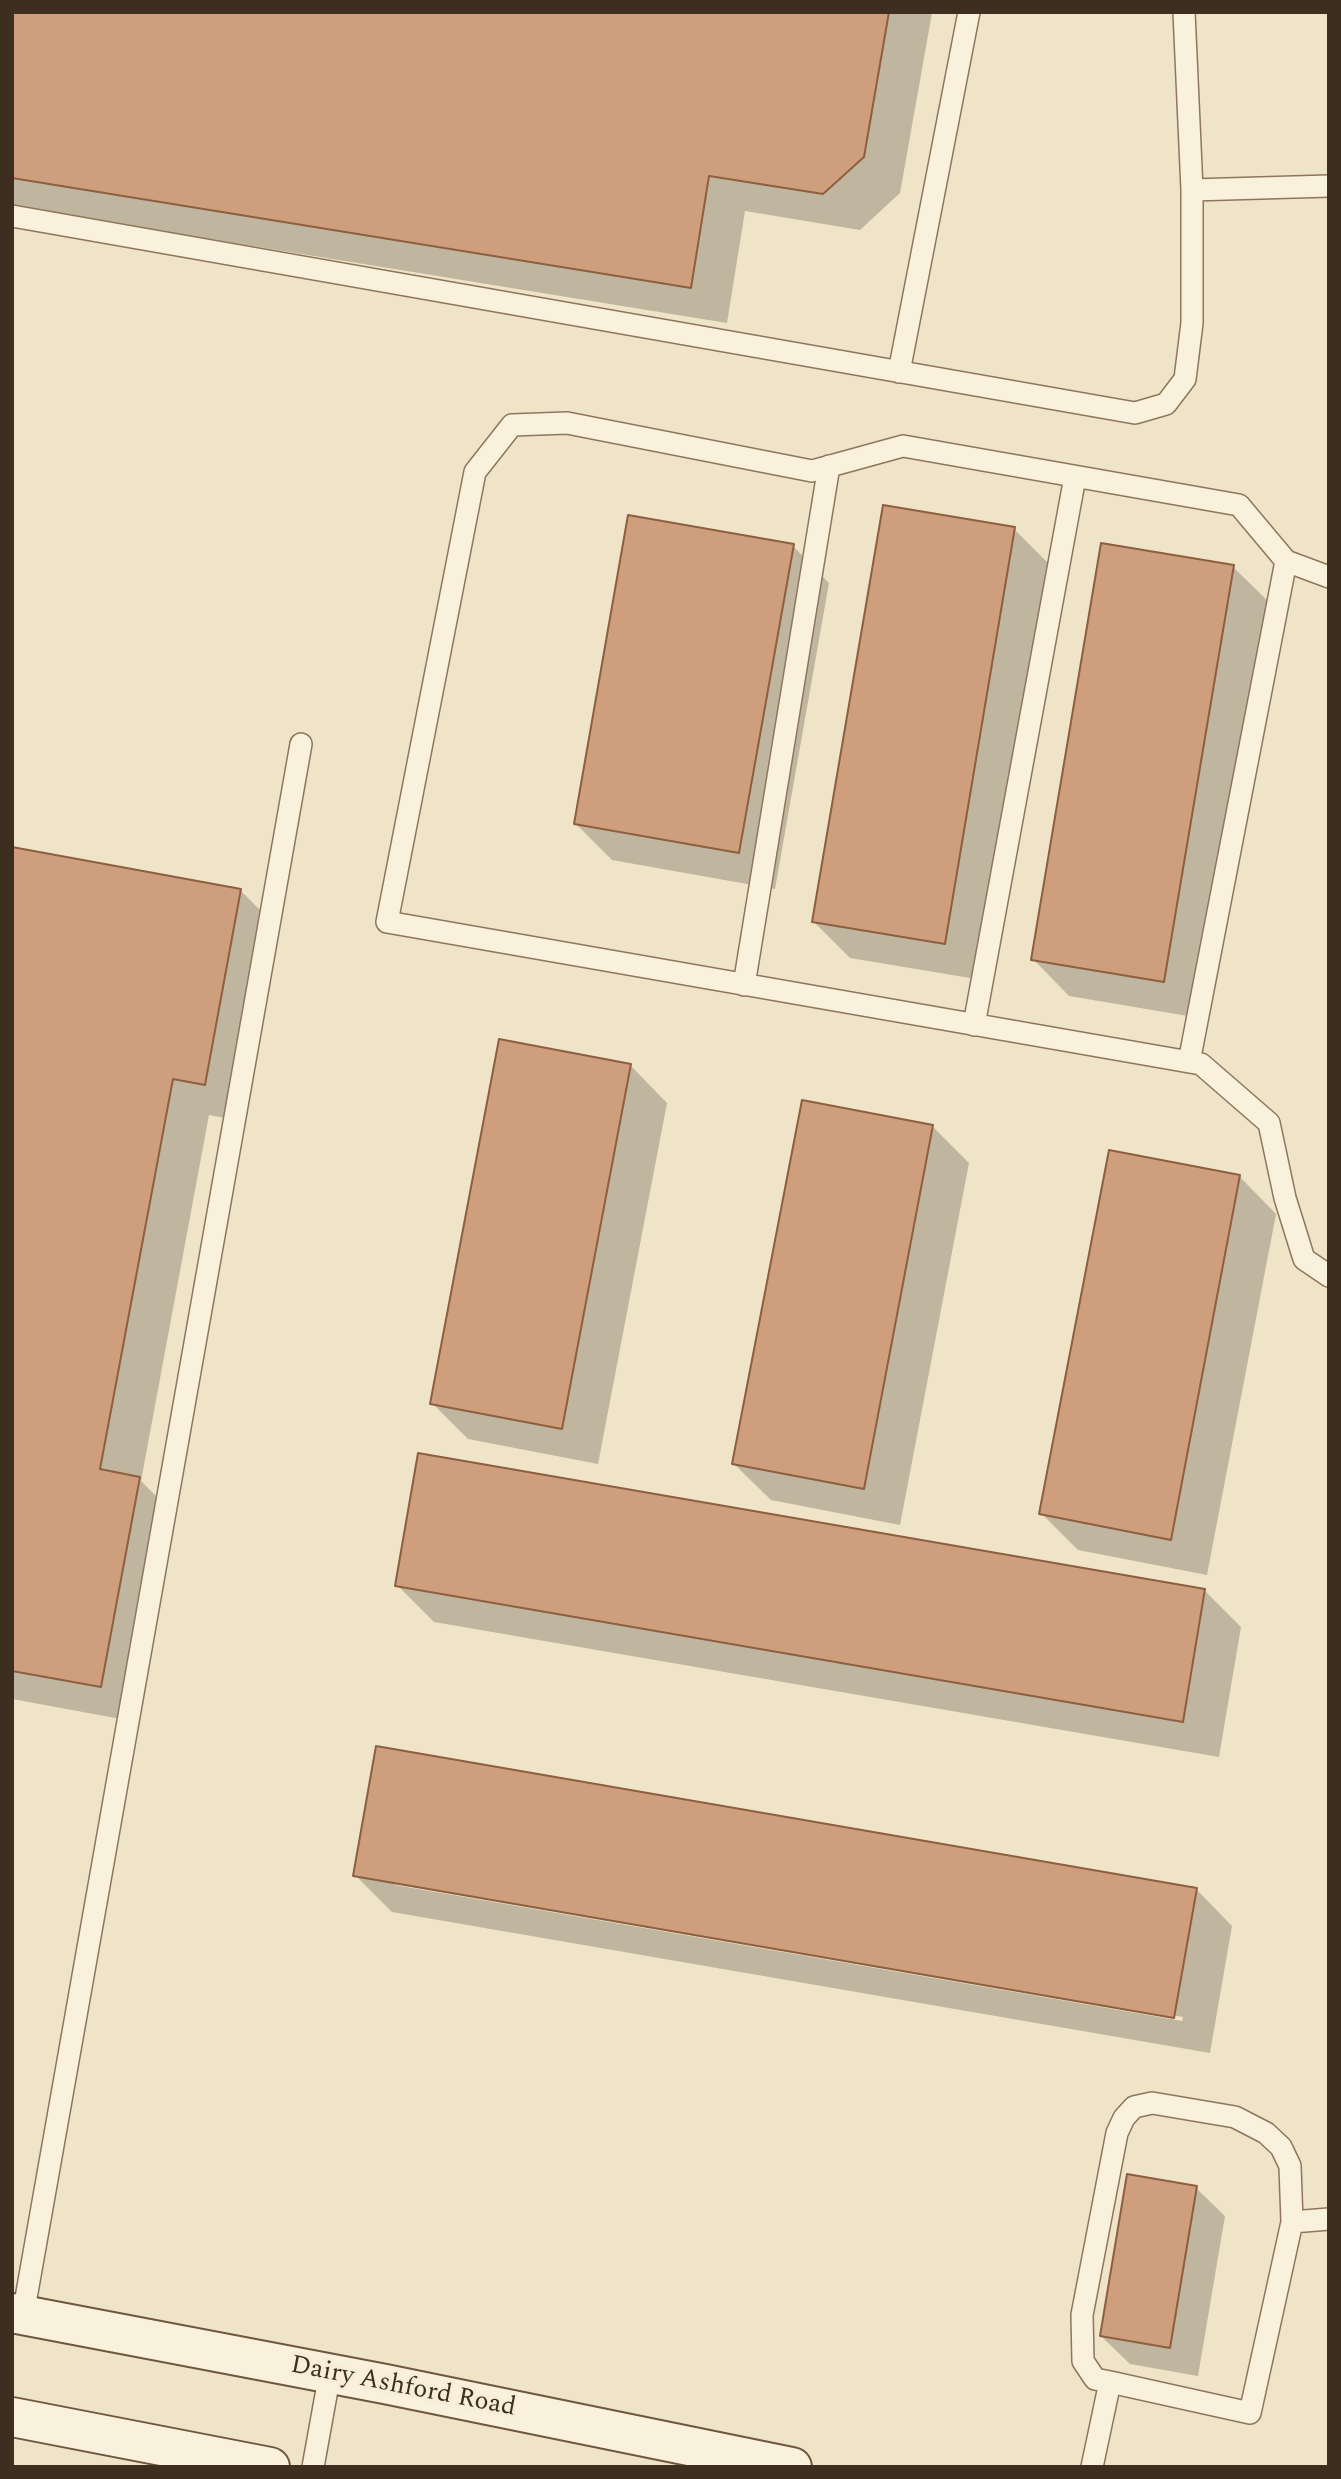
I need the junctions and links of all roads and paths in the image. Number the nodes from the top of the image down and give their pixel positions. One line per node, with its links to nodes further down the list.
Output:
1 (969, 12): 6 (lane)
2 (1184, 12): 4 (lane)
3 (1329, 186): 4 (lane)
4 (1192, 190): 6 (lane)
5 (12, 215): 6 (lane)
6 (899, 372)
7 (829, 466): 8 (lane); 12 (lane); 12 (lane)
8 (1075, 477): 9 (lane); 13 (lane)
9 (1286, 561): 10 (lane); 14 (lane)
10 (1329, 577)
11 (301, 744): 18 (lane)
12 (744, 985): 13 (lane)
13 (974, 1025): 14 (lane)
14 (1189, 1062): 15 (lane)
15 (1329, 1276)
16 (1329, 2219): 17 (lane)
17 (1292, 2221): 20 (lane); 20 (lane)
18 (17, 2314): 19 (main road, Dairy Ashford Road)
19 (330, 2373): 23 (lane); 24 (main road, Dairy Ashford Road)
20 (1110, 2382): 25 (lane)
21 (12, 2417): 22 (main road)
22 (270, 2467)
23 (313, 2467)
24 (792, 2467)
25 (1092, 2467)

